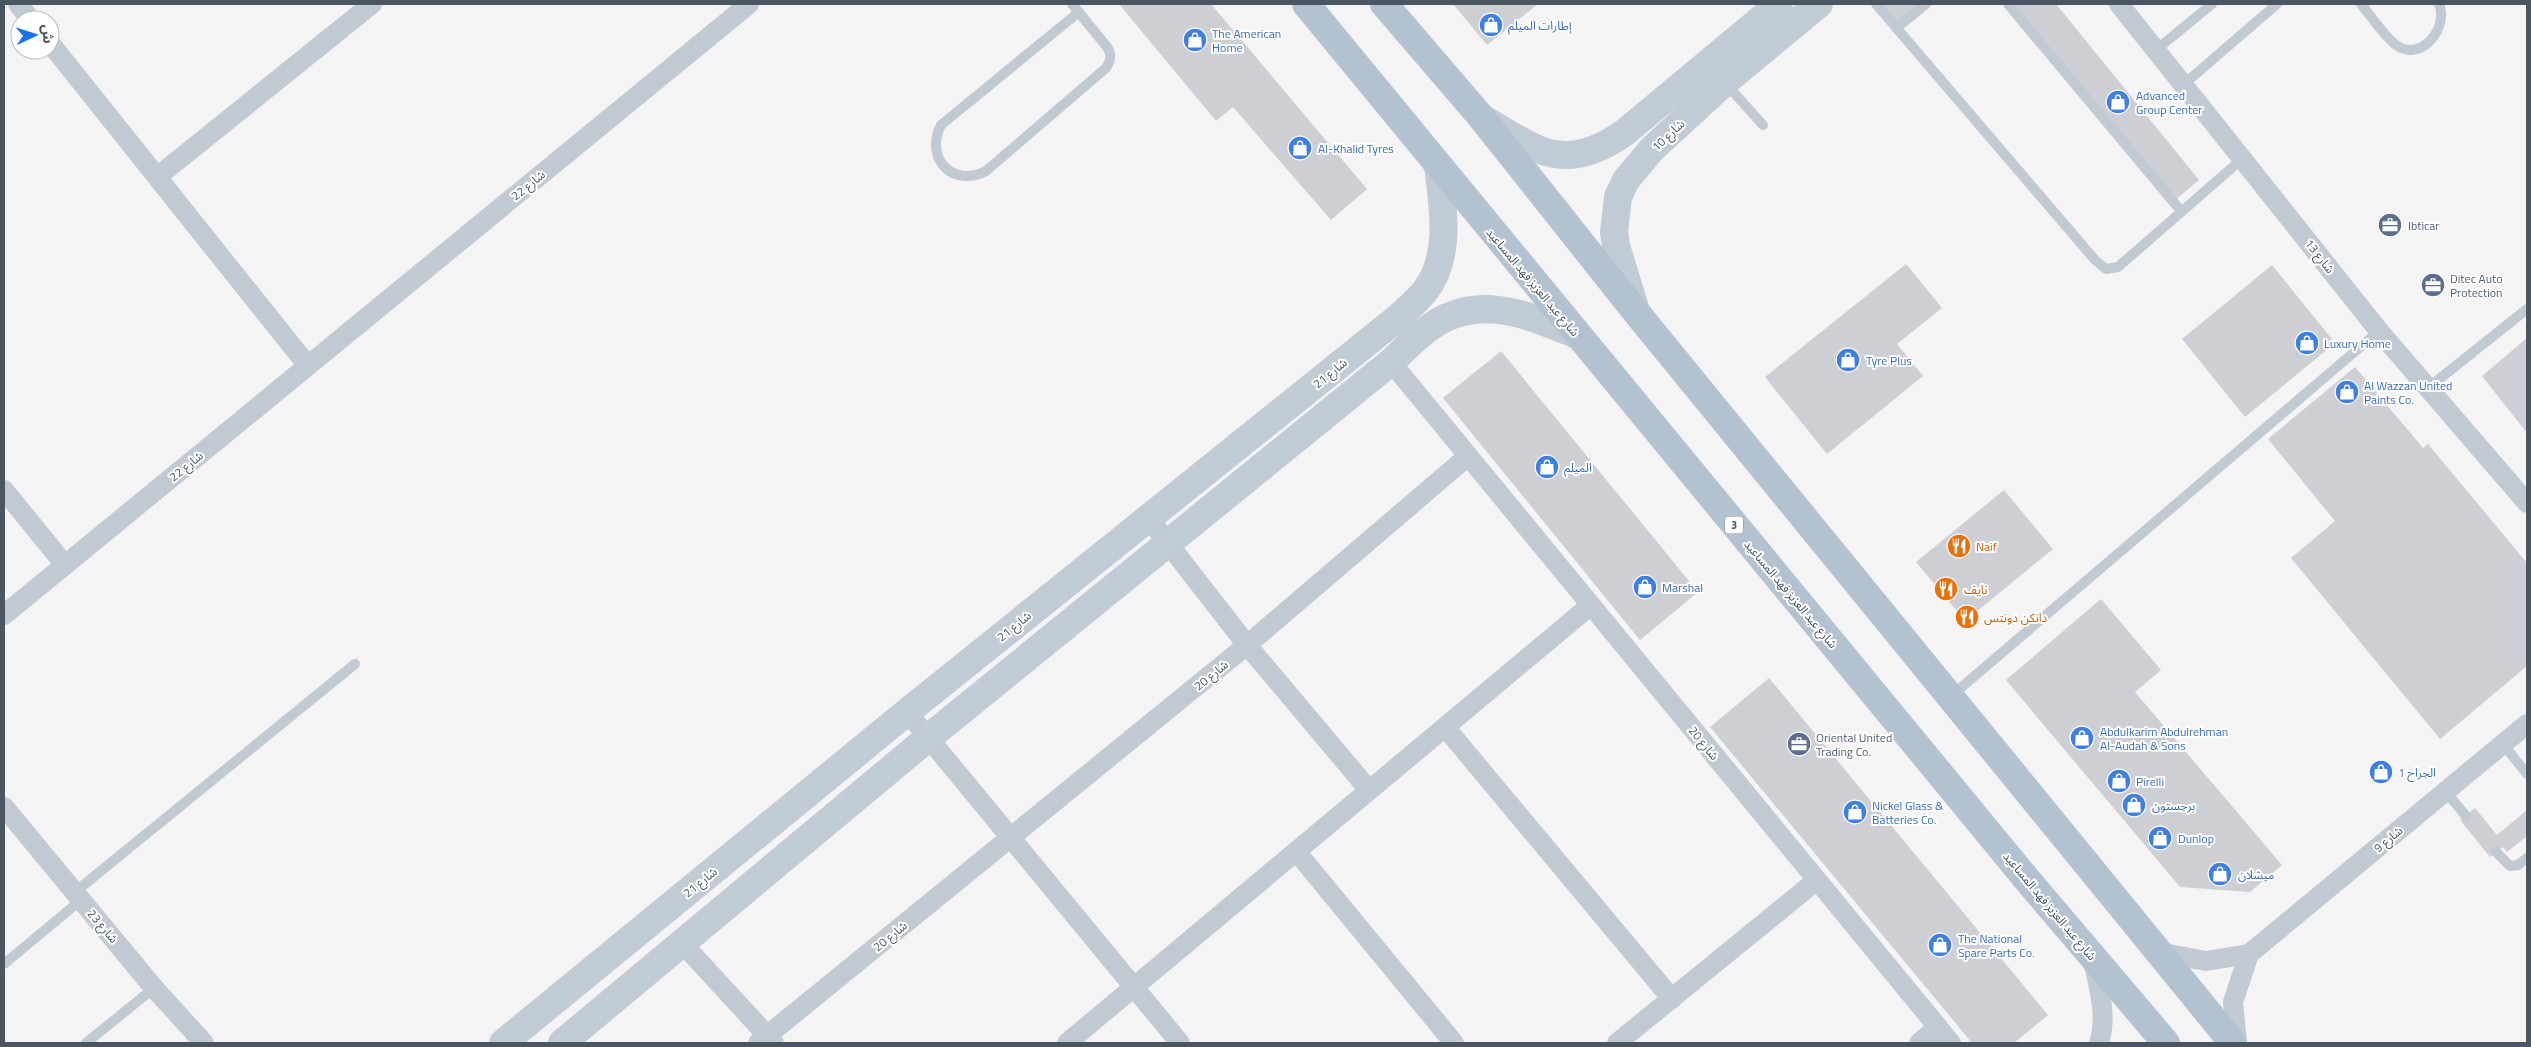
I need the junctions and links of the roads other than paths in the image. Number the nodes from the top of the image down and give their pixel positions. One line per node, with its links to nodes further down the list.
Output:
1 (372, 4): 25 (street)
2 (749, 4): 32 (street, شارع 22)
3 (1306, 4): 24 (main road, شارع عبد العزيز فهد المساعيد / 3)
4 (1384, 4): 21 (main road)
5 (1780, 4): 19 (street, شارع 10)
6 (1819, 4): 19 (street, شارع 10)
7 (1876, 4): 16 (lane)
8 (1926, 4): 16 (lane)
9 (2008, 4): 26 (lane)
10 (2119, 4): 17 (street, شارع 13)
11 (2212, 4): 17 (lane)
12 (2277, 4): 20 (lane)
13 (2361, 4): 14 (lane)
14 (2439, 4)
15 (1075, 8): 15 (lane)
16 (1896, 28): 26 (lane)
17 (2156, 50): 20 (street, شارع 13)
18 (60, 56): 25 (street)
19 (1717, 73): 21 (street, شارع 10); 22 (lane); 28 (street, شارع 10)
20 (2183, 85): 23 (street, شارع 13)
21 (1481, 117): 28 (main road)
22 (1763, 125)
23 (2242, 159): 26 (lane); 29 (street, شارع 13)
24 (1438, 166): 30 (main road, شارع عبد العزيز فهد المساعيد / 3); 37 (street, شارع 21)
25 (157, 177): 32 (street)
26 (2182, 212)
27 (2527, 309): 33 (lane)
28 (1636, 312): 44 (main road)
29 (2379, 331): 33 (street, شارع 13); 44 (lane)
30 (1577, 335): 31 (street); 64 (main road, شارع عبد العزيز فهد المساعيد / 3)
31 (1391, 362): 34 (street, شارع 20); 38 (street)
32 (308, 366): 39 (street, شارع 22)
33 (2428, 388): 36 (street, شارع 13)
34 (1468, 456): 40 (street, شارع 20); 42 (street, شارع 20)
35 (4, 490): 39 (street)
36 (2527, 503)
37 (1149, 519): 38 (street); 45 (street, شارع 21)
38 (1167, 544): 42 (street); 48 (street)
39 (64, 565): 41 (street, شارع 22)
40 (1591, 605): 47 (street); 59 (street, شارع 20)
41 (4, 615)
42 (1247, 645): 51 (street); 55 (street, شارع 20)
43 (355, 664): 60 (lane)
44 (1950, 697): 62 (main road)
45 (907, 712): 48 (street); 73 (street, شارع 21)
46 (2527, 724): 49 (street, شارع 9)
47 (1445, 727): 51 (street); 68 (street)
48 (928, 738): 55 (street); 61 (street)
49 (2503, 744): 50 (lane); 52 (street, شارع 9)
50 (2527, 774)
51 (1369, 790): 56 (street)
52 (2446, 792): 54 (lane); 63 (street, شارع 9)
53 (6, 815): 60 (street, شارع 23)
54 (2466, 816)
55 (1011, 837): 67 (street); 70 (street, شارع 20)
56 (1296, 851): 67 (street); 77 (street)
57 (2496, 852): 58 (lane)
58 (2527, 858)
59 (1817, 880): 68 (street); 69 (street, شارع 20)
60 (78, 896): 65 (lane); 66 (street, شارع 23)
61 (682, 942): 70 (street, شارع 20); 74 (street)
62 (2158, 952): 63 (street); 83 (main road)
63 (2249, 954): 84 (street)
64 (2092, 956): 81 (street); 82 (main road, شارع عبد العزيز فهد المساعيد / 3)
65 (4, 964)
66 (154, 988): 71 (lane); 72 (street, شارع 23)
67 (1135, 988): 75 (street); 76 (street)
68 (1672, 999): 78 (street)
69 (1938, 1028): 79 (street); 80 (street, شارع 20)
70 (767, 1041)
71 (86, 1043)
72 (204, 1043)
73 (503, 1043)
74 (562, 1043)
75 (1067, 1043)
76 (1180, 1043)
77 (1454, 1043)
78 (1617, 1043)
79 (1919, 1043)
80 (1951, 1043)
81 (2099, 1043)
82 (2166, 1043)
83 (2233, 1043)
84 (2237, 1043)

